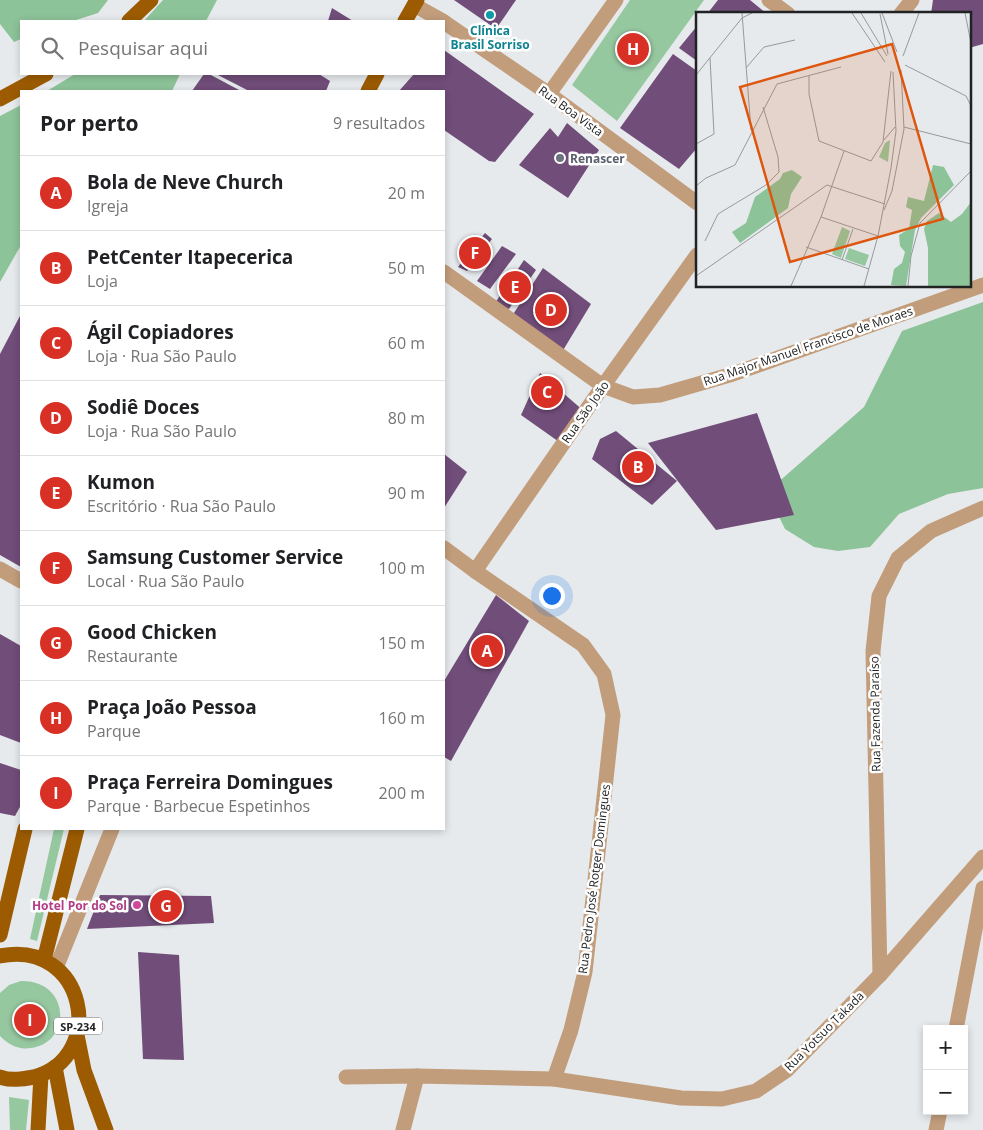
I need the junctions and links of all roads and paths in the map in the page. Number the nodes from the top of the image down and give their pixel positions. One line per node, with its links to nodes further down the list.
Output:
1 (151, 0): 8 (main road)
2 (616, 0): 15 (street)
3 (769, 0): 6 (street)
4 (912, 0): 7 (street)
5 (415, 2): 9 (main road); 10 (street, Rua Boa Vista)
6 (785, 12)
7 (903, 12)
8 (130, 20)
9 (406, 20)
10 (442, 20)
11 (445, 22): 15 (street, Rua Boa Vista)
12 (44, 75): 16 (main road)
13 (376, 75): 14 (main road)
14 (369, 90)
15 (549, 94): 17 (street, Rua Boa Vista)
16 (0, 99)
17 (696, 202)
18 (696, 257): 21 (street, Rua São João)
19 (445, 273): 21 (street, Rua Major Manuel Francisco de Moraes)
20 (983, 285): 21 (street, Rua Major Manuel Francisco de Moraes)
21 (603, 386): 25 (street, Rua São João)
22 (983, 508): 35 (street, Rua Fazenda Paraíso)
23 (445, 549): 25 (street, Rua Pedro José Rotger Domingues)
24 (0, 569): 26 (street)
25 (475, 571): 43 (street, Rua Pedro José Rotger Domingues)
26 (20, 580)
27 (25, 830): 32 (main road)
28 (77, 830): 34 (main road)
29 (112, 830): 34 (street)
30 (983, 857): 35 (street, Rua Yotsuo Takada)
31 (983, 888): 36 (street)
32 (0, 935)
33 (0, 956): 34 (main road)
34 (50, 964): 37 (main road, SP-234)
35 (880, 975): 43 (street, Rua Yotsuo Takada)
36 (957, 1025)
37 (77, 1035): 38 (main road, SP-234); 47 (main road)
38 (55, 1067): 39 (main road, SP-234); 46 (main road)
39 (41, 1075): 41 (main road, SP-234); 45 (main road)
40 (417, 1076): 42 (street); 43 (street); 48 (street)
41 (0, 1077)
42 (346, 1077)
43 (554, 1080)
44 (939, 1115): 49 (street)
45 (38, 1130)
46 (68, 1130)
47 (106, 1130)
48 (403, 1130)
49 (936, 1130)

